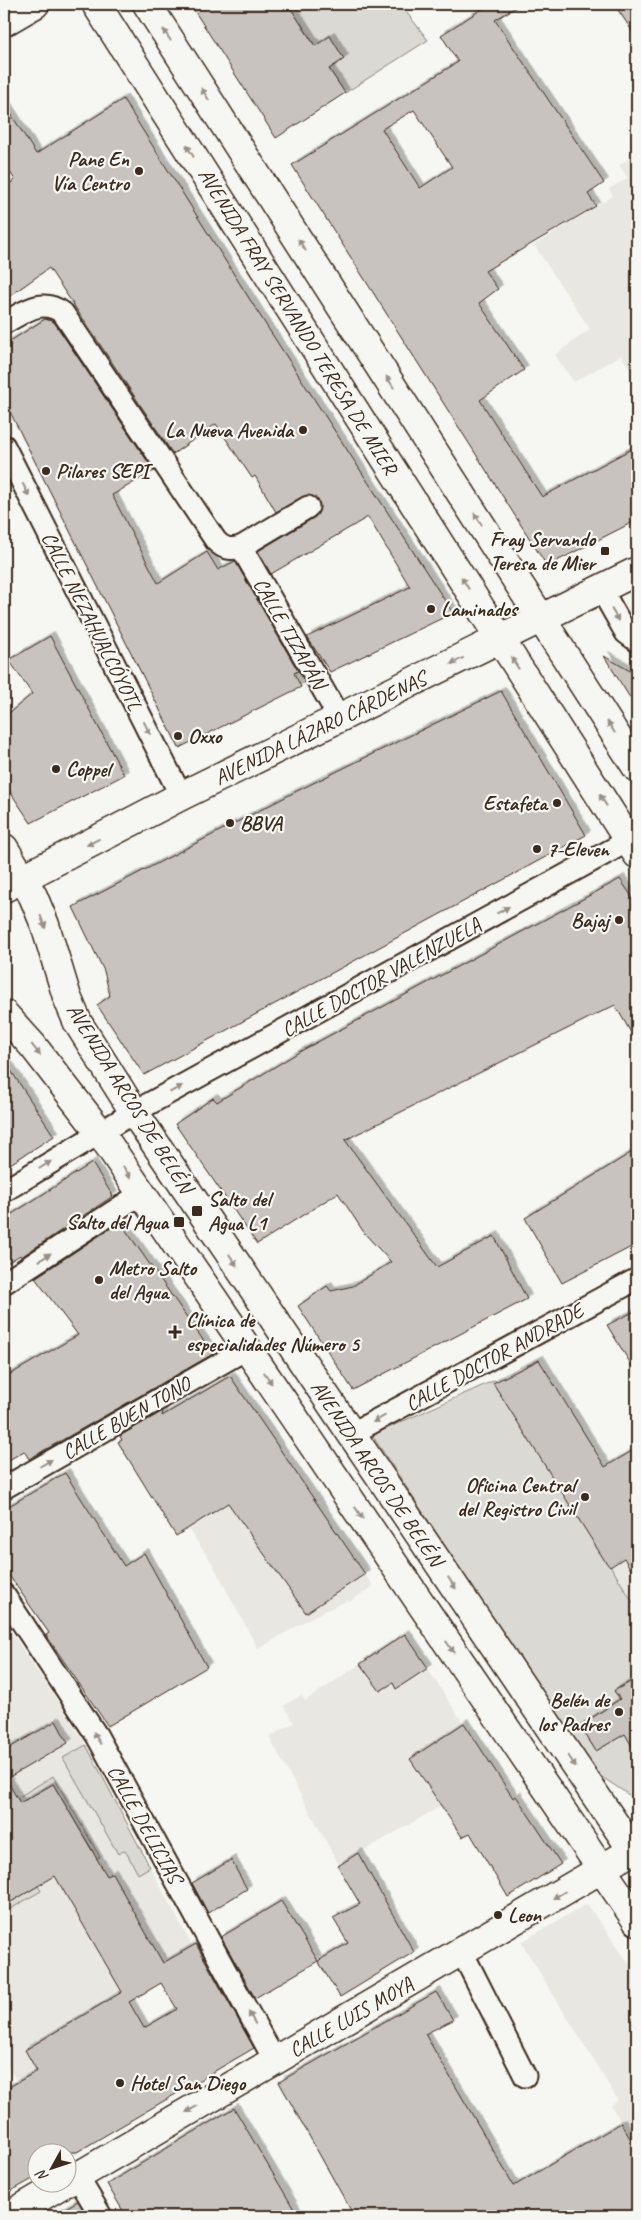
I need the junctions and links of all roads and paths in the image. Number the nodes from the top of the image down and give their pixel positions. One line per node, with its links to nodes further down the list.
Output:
1 (35, 4): 4 (main road)
2 (96, 4): 12 (main road, AVENIDA FRAY SERVANDO TERESA DE MIER, one-way to 2)
3 (147, 4): 11 (main road, AVENIDA FRAY SERVANDO TERESA DE MIER, one-way to 3)
4 (4, 22)
5 (4, 323): 8 (street)
6 (4, 446): 16 (street, CALLE NEZAHUALCÓYOTL, one-way to 16)
7 (308, 507): 8 (street)
8 (241, 547): 14 (street, CALLE TIZAPÁN)
9 (637, 571): 10 (main road, AVENIDA LÁZARO CÁRDENAS)
10 (601, 589): 11 (main road, AVENIDA LÁZARO CÁRDENAS); 13 (street, one-way to 13)
11 (542, 619): 12 (main road, AVENIDA LÁZARO CÁRDENAS); 15 (main road, AVENIDA FRAY SERVANDO TERESA DE MIER, one-way to 11)
12 (500, 639): 14 (main road, AVENIDA LÁZARO CÁRDENAS, one-way to 14); 17 (main road, AVENIDA FRAY SERVANDO TERESA DE MIER, one-way to 12)
13 (637, 641)
14 (340, 719): 16 (main road, AVENIDA LÁZARO CÁRDENAS)
15 (637, 768)
16 (181, 796): 19 (main road, AVENIDA LÁZARO CÁRDENAS, one-way to 19)
17 (634, 844): 21 (street, CALLE DOCTOR VALENZUELA, one-way to 17)
18 (4, 848): 19 (main road, AVENIDA ARCOS DE BELÉN)
19 (13, 883): 21 (main road, AVENIDA ARCOS DE BELÉN, one-way to 21)
20 (4, 1014): 22 (main road, AVENIDA ARCOS DE BELÉN, one-way to 22)
21 (134, 1112): 22 (street, CALLE DOCTOR VALENZUELA); 28 (main road, AVENIDA ARCOS DE BELÉN, one-way to 28)
22 (100, 1132): 23 (street, CALLE DOCTOR VALENZUELA, one-way to 22); 24 (main road, AVENIDA ARCOS DE BELÉN, one-way to 24)
23 (4, 1191)
24 (142, 1193): 26 (street, one-way to 24); 27 (main road, AVENIDA ARCOS DE BELÉN)
25 (637, 1279): 28 (street, CALLE DOCTOR ANDRADE, one-way to 28)
26 (4, 1283)
27 (248, 1348): 29 (street, CALLE BUEN TONO, one-way to 27); 32 (main road, AVENIDA ARCOS DE BELÉN, one-way to 32)
28 (351, 1434): 31 (main road, AVENIDA ARCOS DE BELÉN, one-way to 31)
29 (4, 1488)
30 (4, 1595): 35 (street, CALLE DELICIAS, one-way to 30)
31 (635, 1850): 32 (main road, CALLE LUIS MOYA)
32 (601, 1871): 33 (main road, AVENIDA ARCOS DE BELÉN); 34 (main road, CALLE LUIS MOYA, one-way to 34)
33 (637, 1920)
34 (462, 1952): 35 (main road, CALLE LUIS MOYA); 36 (street)
35 (275, 2061): 37 (main road, CALLE LUIS MOYA, one-way to 37)
36 (525, 2076)
37 (78, 2175)
38 (78, 2189): 41 (street)
39 (49, 2192): 40 (main road, CALLE LUIS MOYA)
40 (8, 2216)
41 (101, 2216)

